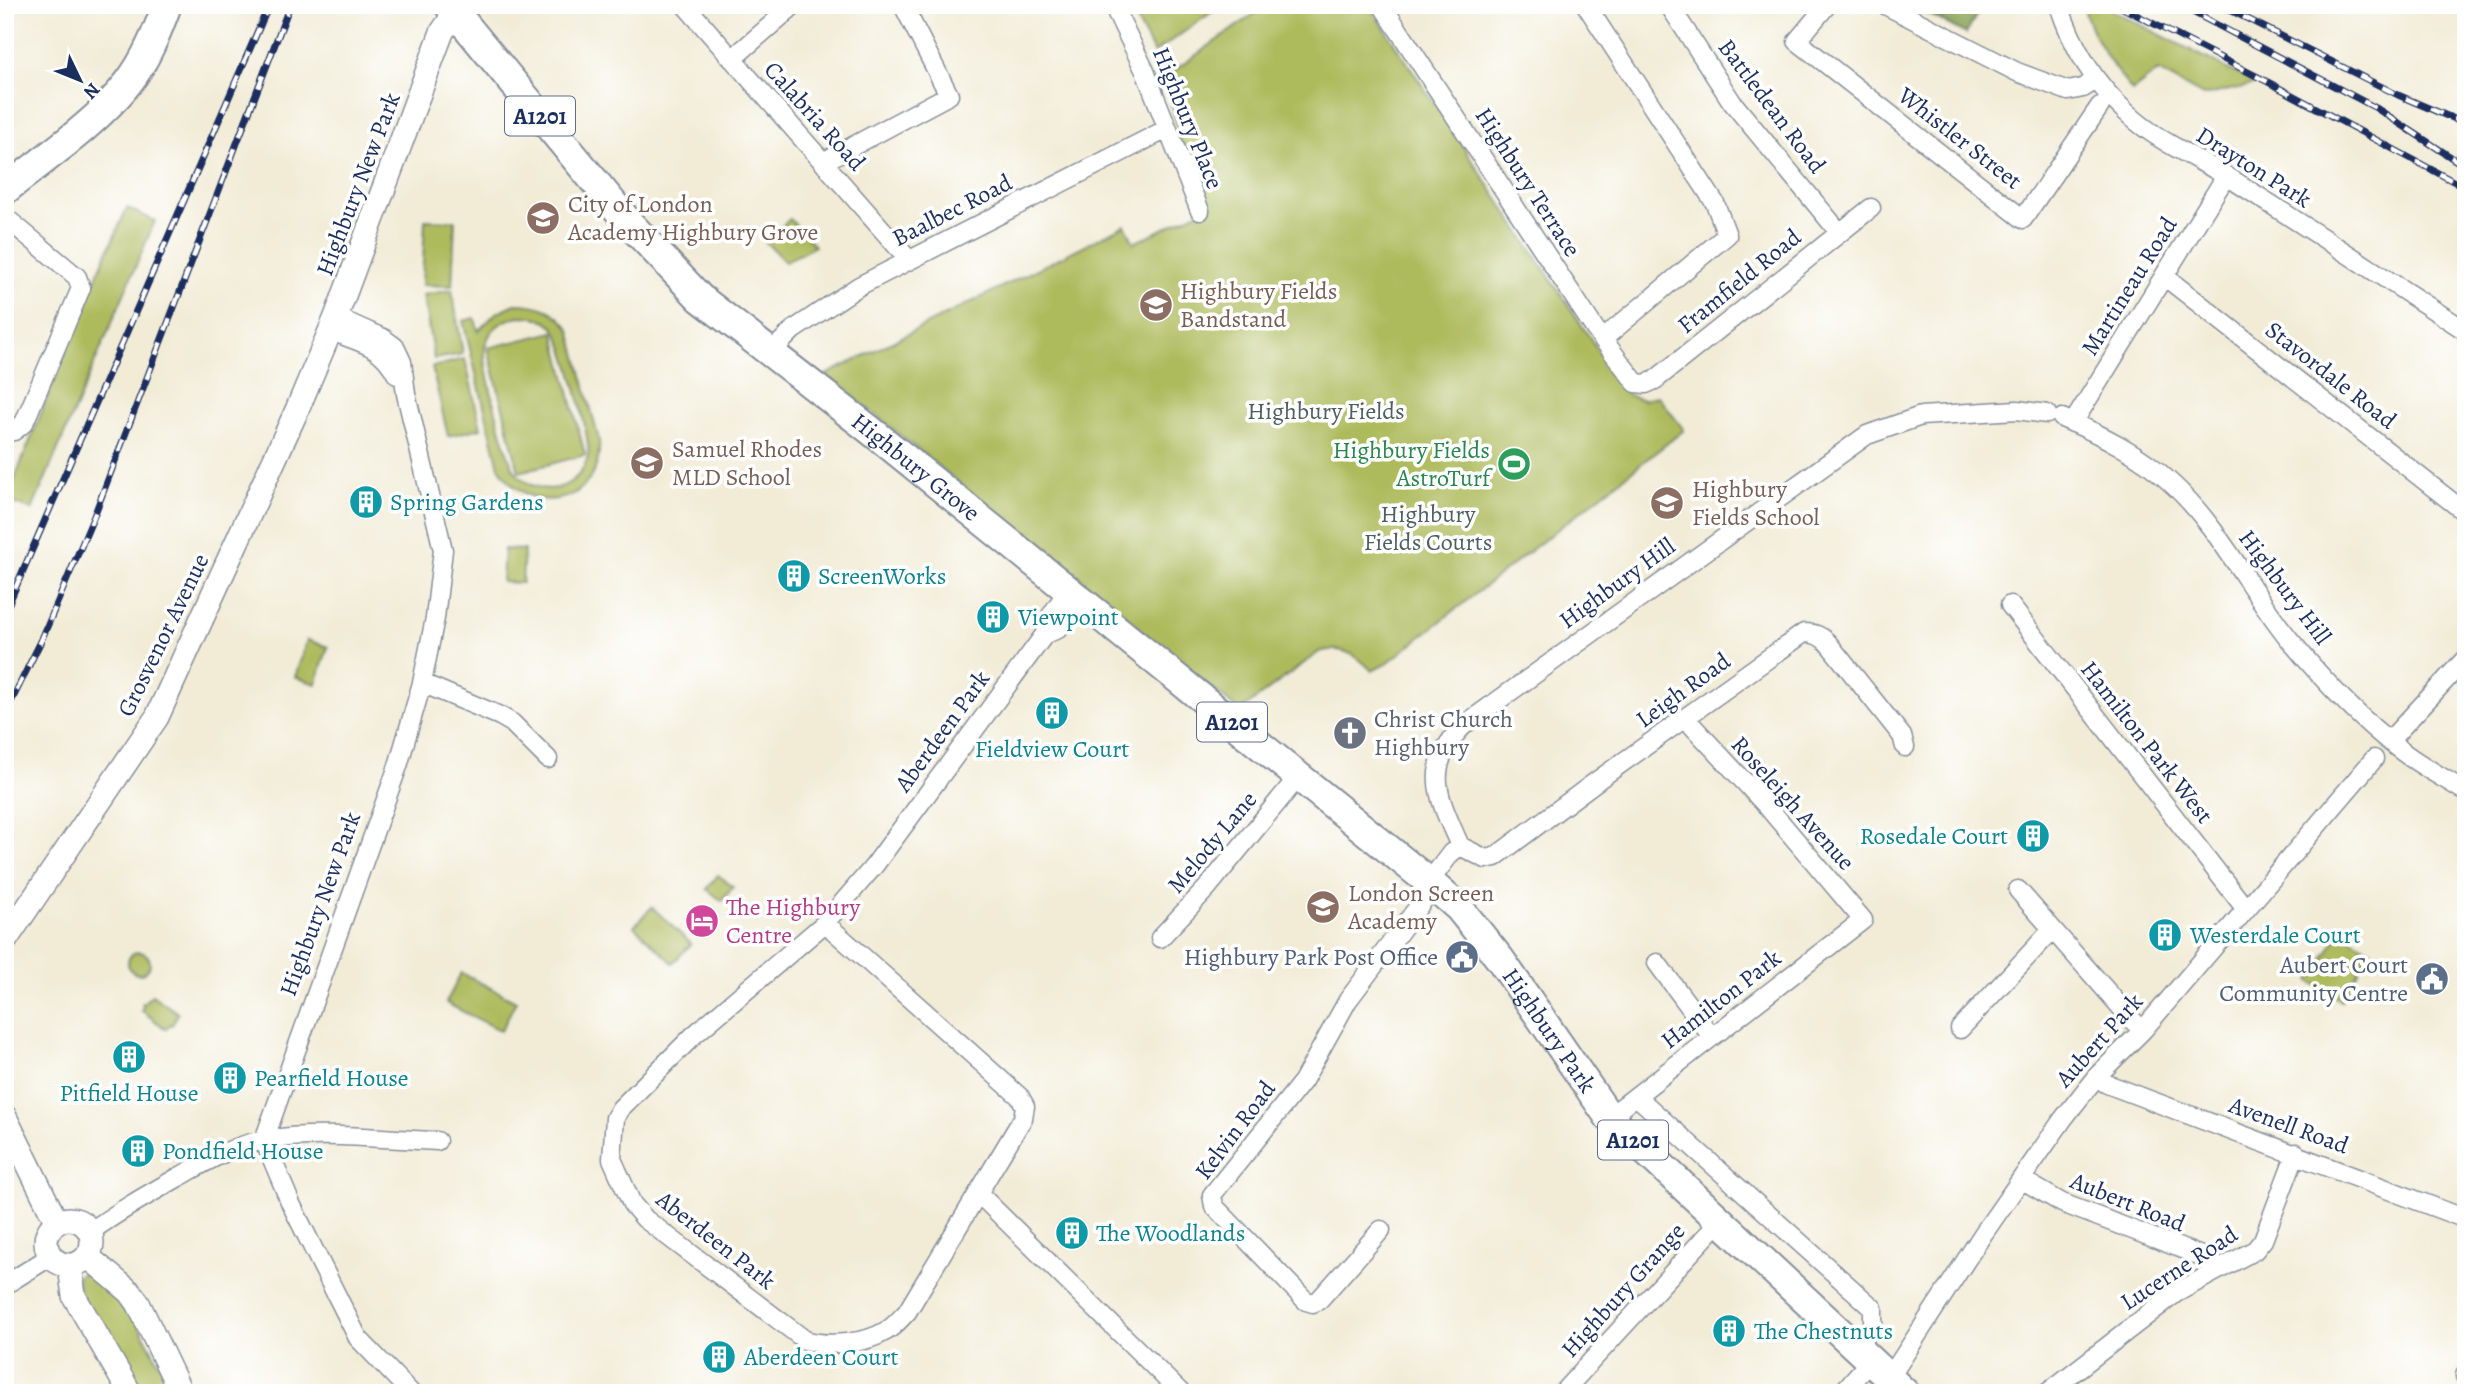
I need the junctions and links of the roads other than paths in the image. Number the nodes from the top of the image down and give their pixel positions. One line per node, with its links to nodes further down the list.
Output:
1 (167, 5): 19 (main road)
2 (685, 5): 13 (street, Calabria Road)
3 (794, 5): 13 (street)
4 (903, 5): 17 (street)
5 (1113, 5): 16 (street, Highbury Place)
6 (1382, 5): 28 (street, Highbury Terrace)
7 (1586, 5): 28 (street)
8 (1669, 5): 23 (street, Battledean Road)
9 (1827, 5): 15 (street, Whistler Street)
10 (1885, 5): 14 (street)
11 (2059, 5): 14 (street, Drayton Park)
12 (457, 16): 26 (street, Highbury New Park); 29 (main road, Highbury Grove / A1201)
13 (732, 60): 17 (street, Calabria Road)
14 (2096, 80): 18 (street, Drayton Park)
15 (2100, 106)
16 (1167, 129): 21 (street, Highbury Place); 24 (street, Baalbec Road)
17 (823, 162): 24 (street, Calabria Road)
18 (2226, 176): 25 (street, Martineau Road); 27 (street, Drayton Park)
19 (5, 190)
20 (1871, 208): 23 (street, Framfield Road)
21 (1200, 211)
22 (5, 217): 32 (street)
23 (1839, 232): 30 (street, Framfield Road)
24 (909, 260): 29 (street, Baalbec Road)
25 (2164, 276): 31 (street, Martineau Road); 33 (street, Stavordale Road)
26 (333, 324): 37 (street, Highbury New Park); 53 (street, Grosvenor Avenue)
27 (2466, 331)
28 (1604, 338): 30 (street, Highbury Terrace)
29 (771, 352): 34 (main road, Highbury Grove / A1201)
30 (1636, 383)
31 (2060, 418): 39 (street, Highbury Hill); 45 (street, Highbury Hill)
32 (9, 430)
33 (2466, 513)
34 (1075, 596): 43 (main road, Highbury Grove / A1201); 50 (street, Aberdeen Park)
35 (2010, 606): 48 (street, Hamilton Park West)
36 (2466, 659): 39 (street)
37 (422, 683): 41 (street); 62 (street, Highbury New Park)
38 (1685, 719): 40 (street, Leigh Road); 45 (street, Leigh Road); 49 (street, Roseleigh Avenue)
39 (2389, 741): 44 (street, Highbury Hill)
40 (1905, 747)
41 (548, 759)
42 (2374, 759): 48 (street, Aubert Park)
43 (1299, 776): 46 (main road, Highbury Grove / A1201); 52 (street, Melody Lane)
44 (2466, 792)
45 (1460, 846): 46 (street)
46 (1432, 884): 61 (main road, Highbury Park / A1201); 70 (street, Kelvin Road)
47 (2018, 890): 51 (street)
48 (2245, 908): 56 (street, Aubert Park)
49 (1863, 920): 57 (street, Hamilton Park)
50 (825, 923): 66 (street, Aberdeen Park); 66 (street, Aberdeen Park)
51 (2052, 930): 55 (street); 56 (street)
52 (1160, 938)
53 (5, 941)
54 (1657, 963): 57 (street)
55 (1961, 1029)
56 (2143, 1030): 58 (street, Aubert Park)
57 (1712, 1037): 59 (street, Hamilton Park)
58 (2096, 1077): 64 (street, Avenell Road); 65 (street, Aubert Park)
59 (1636, 1096): 61 (street, Hamilton Park); 75 (street, Highbury Park)
60 (5, 1117): 69 (street)
61 (1609, 1117): 68 (main road, Highbury Park / A1201)
62 (264, 1140): 63 (street); 71 (street); 78 (street)
63 (437, 1141)
64 (2296, 1153): 67 (street, Avenell Road); 73 (street, Lucerne Road)
65 (2021, 1180): 73 (street, Aubert Road); 75 (street, Aubert Park)
66 (979, 1194): 79 (street)
67 (2466, 1219)
68 (1720, 1221): 75 (main road, Highbury Park / A1201); 80 (street, Highbury Grange)
69 (57, 1223): 71 (street); 72 (street)
70 (1381, 1230)
71 (90, 1232): 72 (street)
72 (69, 1259): 74 (street); 76 (street); 77 (street)
73 (2216, 1271): 82 (street, Lucerne Road)
74 (5, 1285)
75 (1881, 1369): 81 (street)
76 (130, 1393)
77 (181, 1393)
78 (411, 1393)
79 (1181, 1393)
80 (1562, 1393)
81 (1842, 1393)
82 (2047, 1393)

